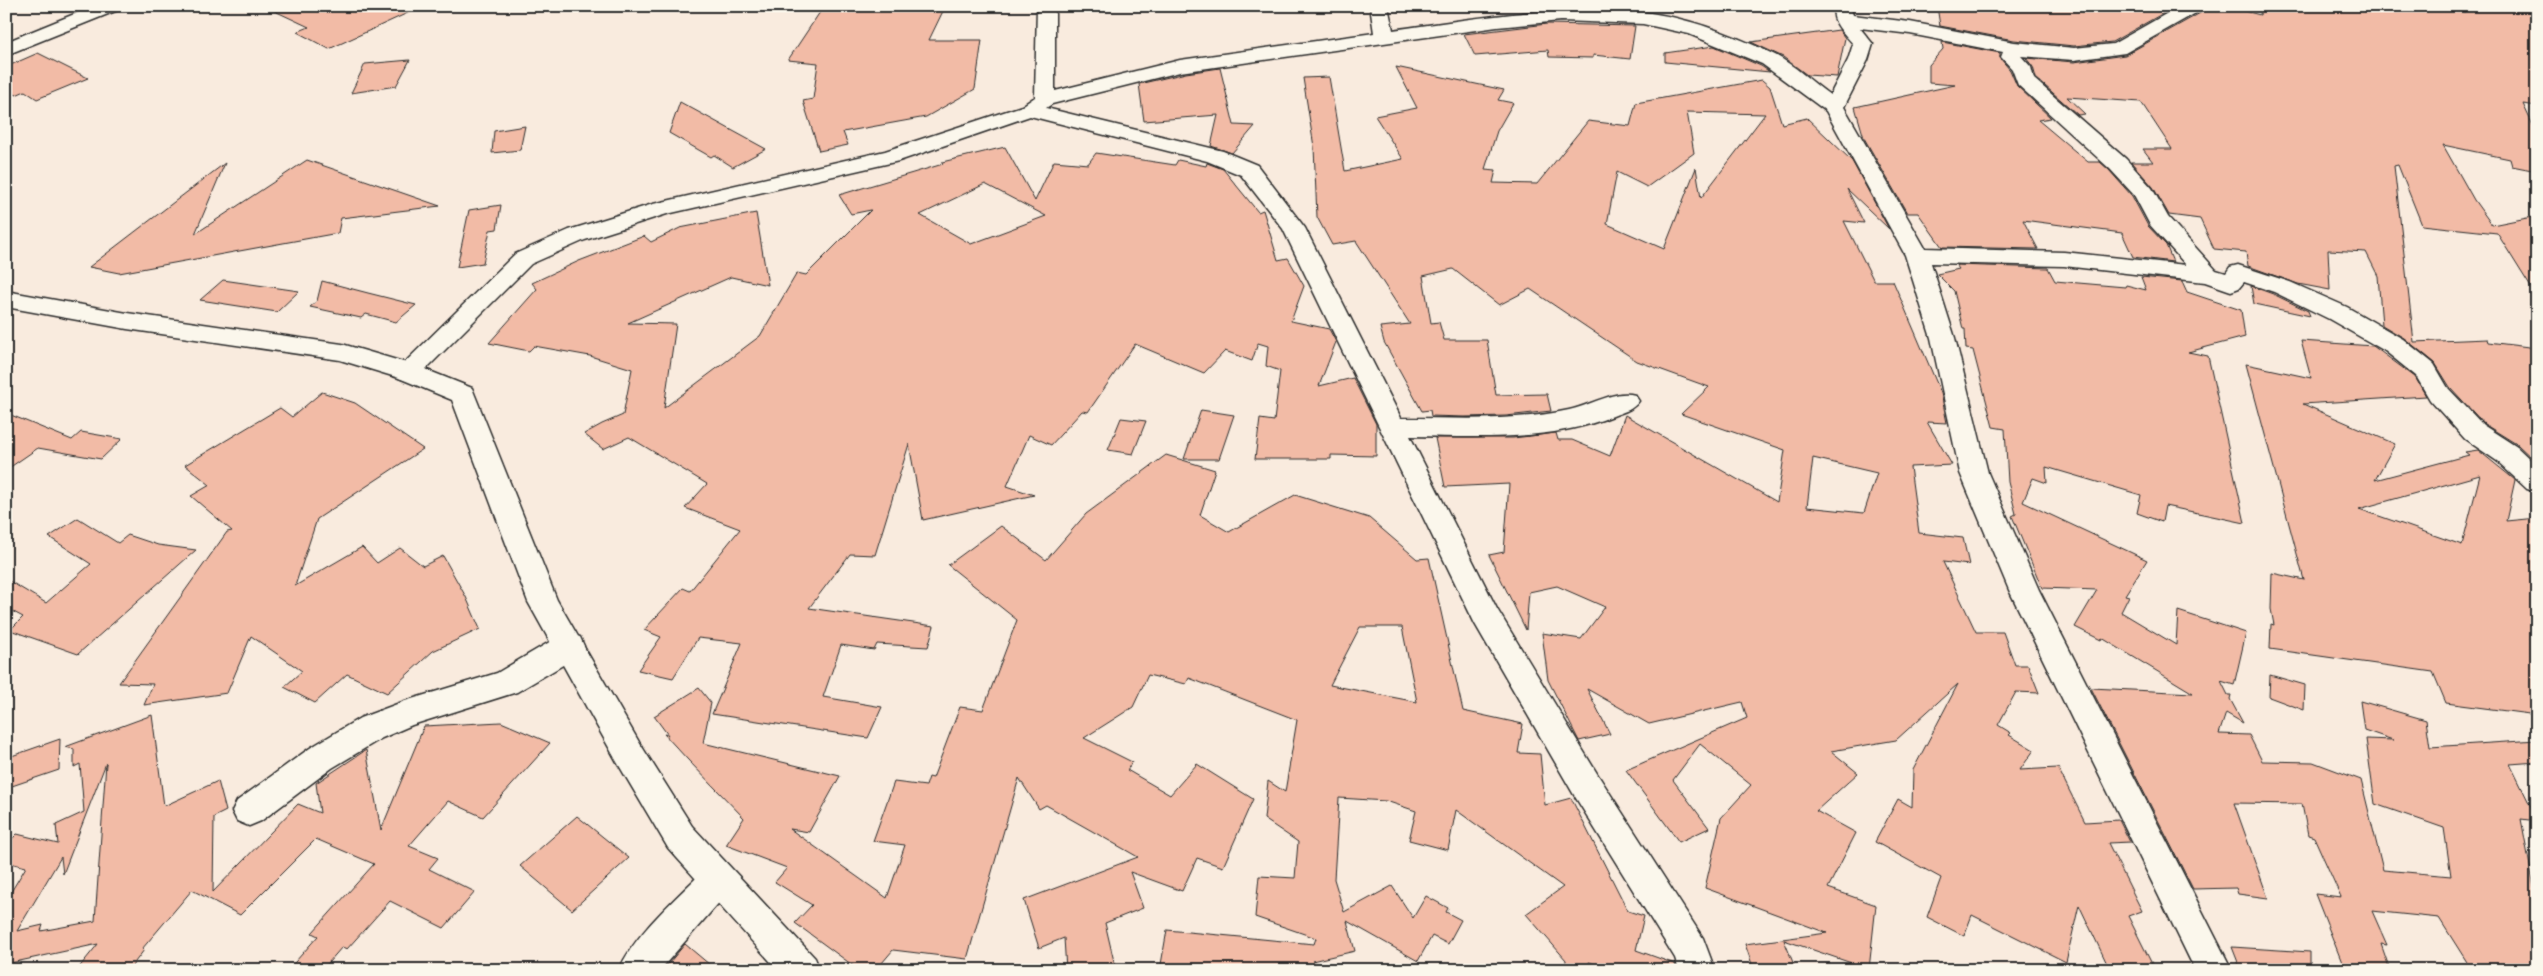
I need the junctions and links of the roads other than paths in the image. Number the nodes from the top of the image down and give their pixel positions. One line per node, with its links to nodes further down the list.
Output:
1 (111, 6): 8 (street)
2 (1046, 6): 9 (street)
3 (1379, 6): 6 (street)
4 (2194, 6): 7 (street)
5 (1844, 13): 7 (street); 10 (street)
6 (1385, 38): 9 (street); 10 (street)
7 (2014, 48): 12 (street)
8 (6, 49)
9 (1037, 105): 14 (street); 16 (street)
10 (1834, 107): 11 (street)
11 (1918, 255): 12 (street); 24 (street)
12 (2208, 274): 17 (street)
13 (6, 299): 14 (street)
14 (408, 372): 18 (street)
15 (1626, 401): 16 (street)
16 (1392, 427): 23 (street)
17 (2537, 482)
18 (569, 646): 19 (street); 20 (street)
19 (250, 811)
20 (718, 879): 21 (street); 22 (street)
21 (637, 970)
22 (802, 970)
23 (1697, 970)
24 (2214, 970)

